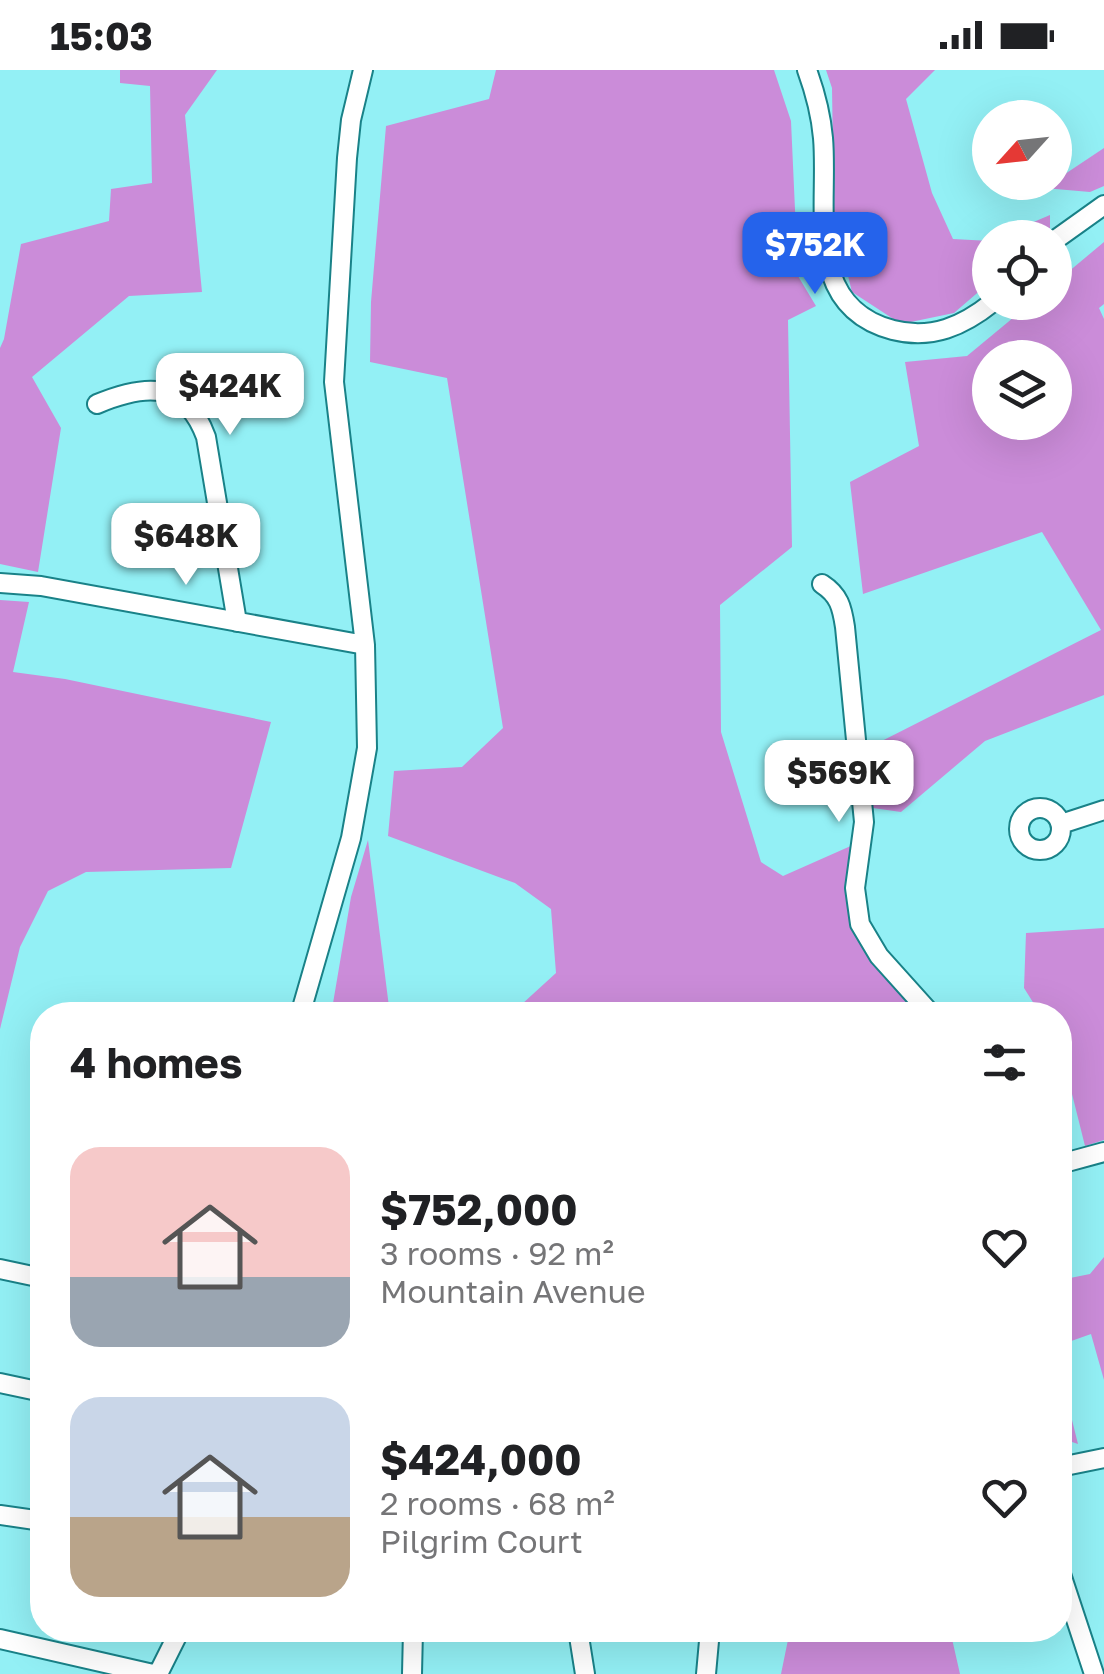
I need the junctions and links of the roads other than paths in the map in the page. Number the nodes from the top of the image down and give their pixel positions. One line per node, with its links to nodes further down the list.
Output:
1 (363, 70): 10 (street)
2 (808, 70): 5 (street)
3 (1104, 205): 4 (street)
4 (1072, 228)
5 (972, 315)
6 (98, 404): 9 (street)
7 (0, 583): 9 (street)
8 (822, 584): 14 (street)
9 (237, 622): 10 (street)
10 (365, 646): 13 (street)
11 (1104, 810): 12 (street)
12 (1061, 824)
13 (304, 1002)
14 (920, 1002)
15 (1104, 1152): 16 (street)
16 (1072, 1161)
17 (0, 1269): 18 (street)
18 (30, 1275)
19 (0, 1384): 20 (street)
20 (30, 1390)
21 (1104, 1458): 22 (street)
22 (1072, 1464)
23 (0, 1514): 24 (street)
24 (30, 1519)
25 (1072, 1607): 35 (street)
26 (0, 1639): 31 (street)
27 (173, 1642): 31 (street)
28 (413, 1642): 32 (street)
29 (580, 1642): 33 (street)
30 (709, 1642): 34 (street)
31 (155, 1674)
32 (412, 1674)
33 (584, 1674)
34 (706, 1674)
35 (1094, 1674)

